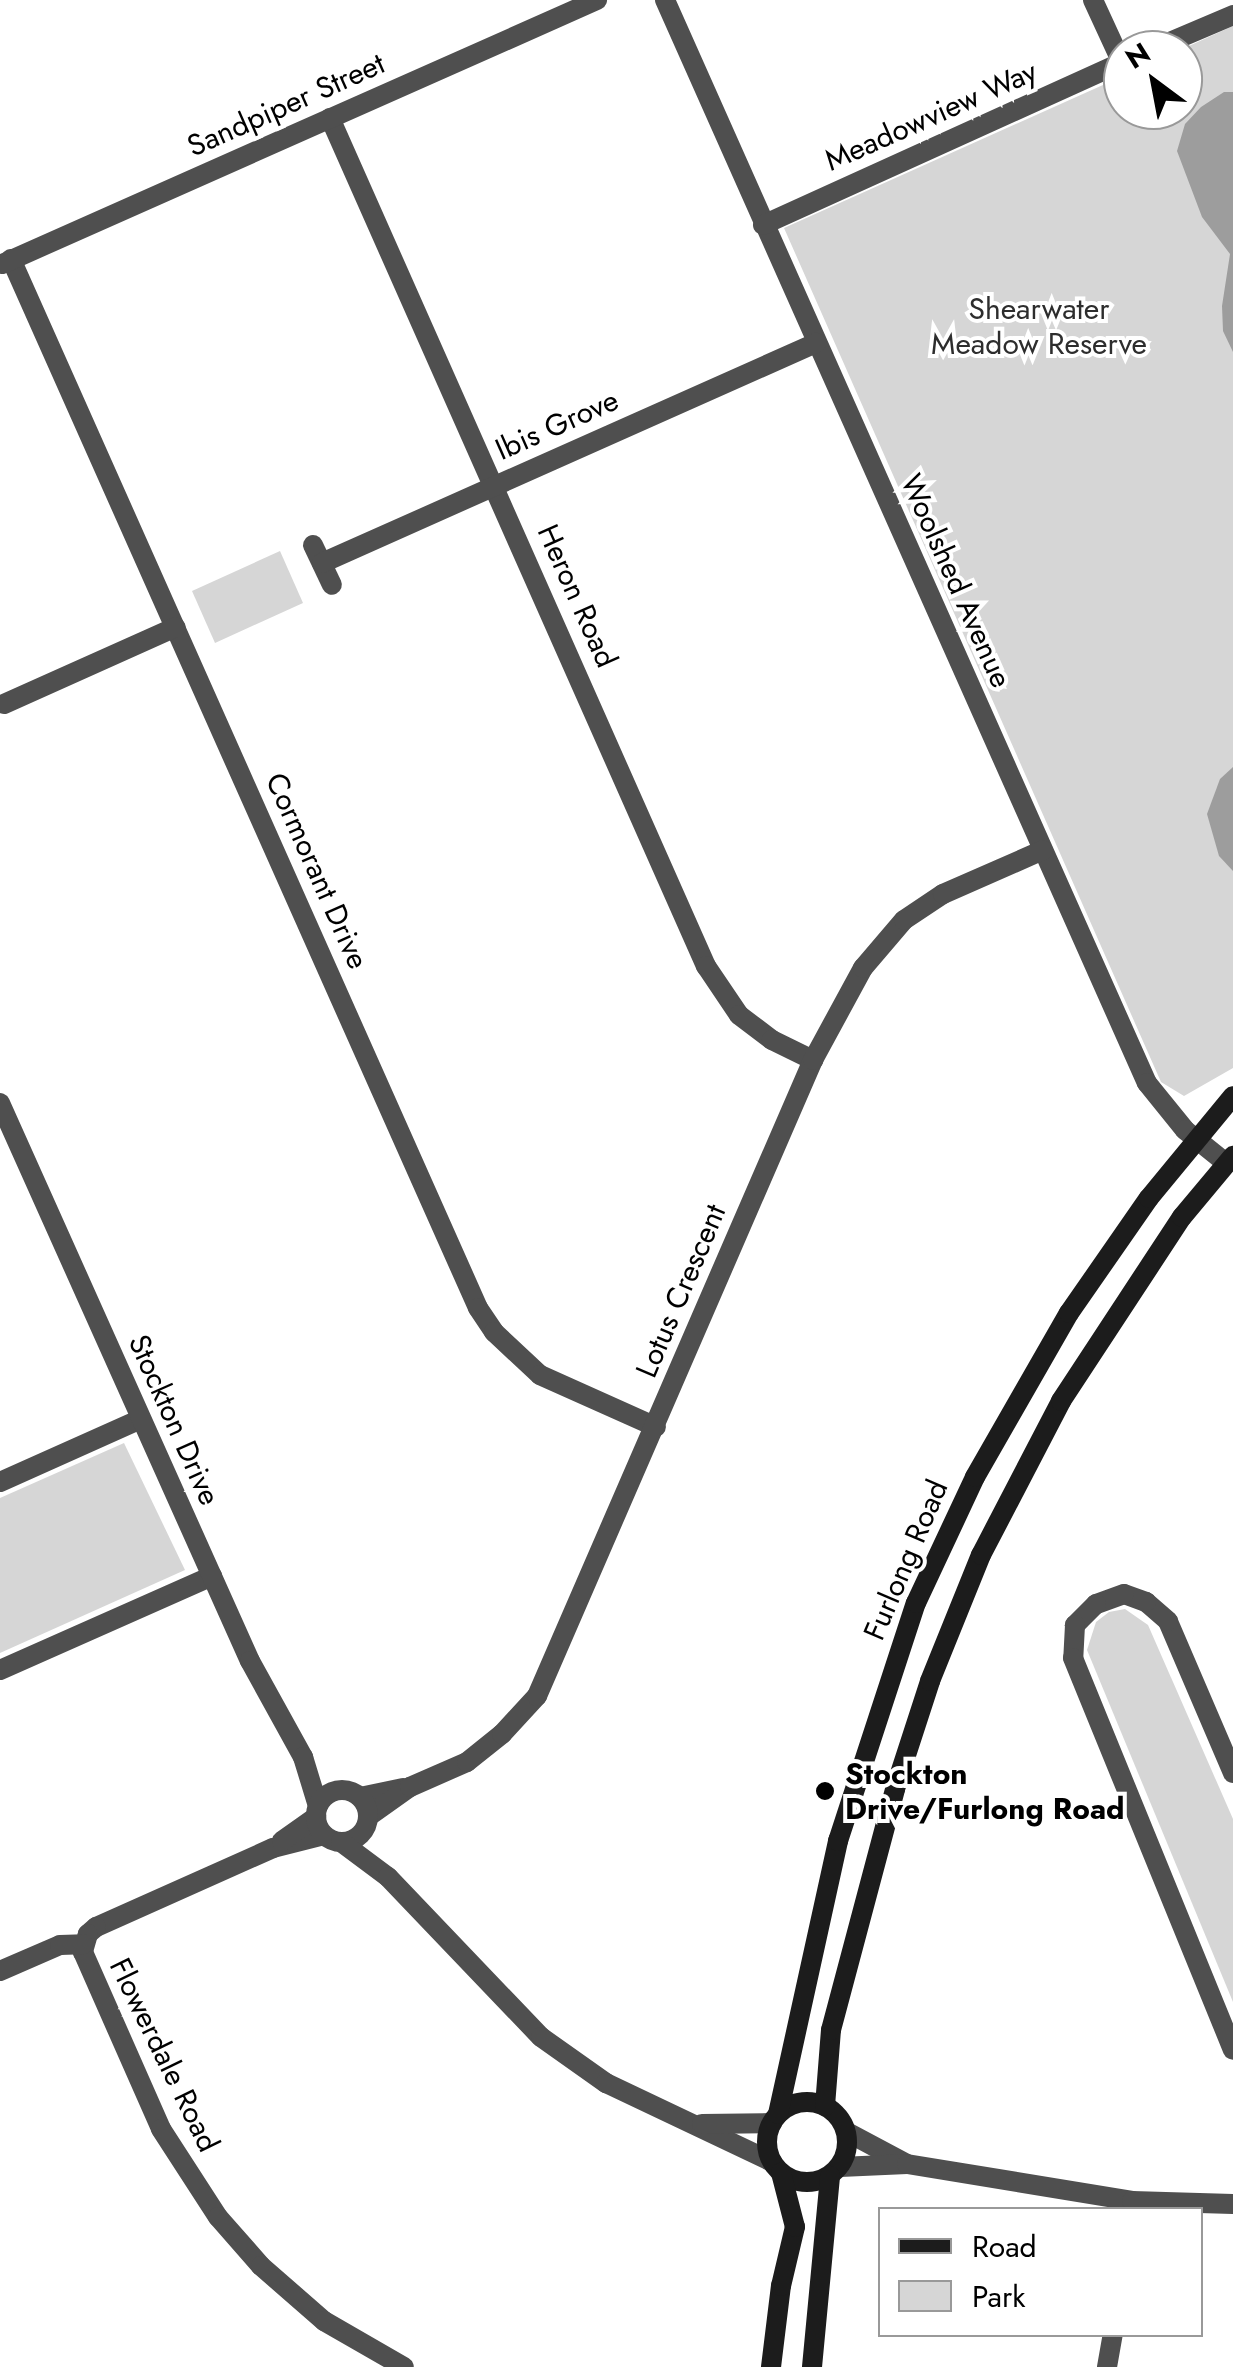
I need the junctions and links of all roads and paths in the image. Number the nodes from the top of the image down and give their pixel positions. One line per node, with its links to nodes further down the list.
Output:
1 (596, 0): 8 (street, Sandpiper Street)
2 (665, 0): 9 (street, Woolshed Avenue)
3 (1094, 0): 5 (street)
4 (1233, 14): 6 (street)
5 (1108, 30)
6 (1197, 30)
7 (1103, 71): 9 (street, Meadowview Way)
8 (330, 118): 10 (street, Sandpiper Street); 12 (street, Heron Road)
9 (764, 225): 11 (street, Woolshed Avenue)
10 (5, 262): 14 (street, Cormorant Drive)
11 (816, 343): 12 (street, Ibis Grove); 16 (street, Woolshed Avenue)
12 (496, 485): 13 (street, Ibis Grove); 17 (street, Heron Road)
13 (332, 586)
14 (176, 627): 15 (street); 23 (street, Cormorant Drive)
15 (5, 706)
16 (1044, 850): 17 (street, Lotus Crescent); 20 (street, Woolshed Avenue)
17 (813, 1060): 23 (street, Lotus Crescent)
18 (1233, 1096): 20 (main road, Furlong Road)
19 (0, 1103): 22 (street, Stockton Drive)
20 (1196, 1138): 21 (street, Woolshed Avenue); 36 (main road, Furlong Road)
21 (1230, 1160): 35 (main road)
22 (142, 1419): 24 (street); 25 (street, Stockton Drive)
23 (656, 1428): 29 (street, Lotus Crescent)
24 (0, 1482)
25 (212, 1576): 26 (street); 27 (street, Stockton Drive)
26 (0, 1670)
27 (302, 1757): 29 (street, Stockton Drive); 30 (street, Stockton Drive)
28 (1233, 1773): 34 (street)
29 (359, 1806): 30 (street); 30 (street); 31 (street)
30 (325, 1825): 31 (street); 32 (street, Flowerdale Road)
31 (388, 1878): 37 (street)
32 (83, 1944): 33 (street); 45 (street, Flowerdale Road)
33 (0, 1971)
34 (1233, 2050)
35 (826, 2106): 36 (main road); 38 (main road)
36 (775, 2118): 37 (street); 40 (main road)
37 (695, 2124): 40 (street)
38 (847, 2132): 39 (street); 41 (main road)
39 (907, 2164): 41 (street); 43 (street)
40 (776, 2168): 41 (main road); 46 (main road)
41 (835, 2172): 47 (main road)
42 (1233, 2204): 43 (street)
43 (1132, 2205)
44 (1112, 2337): 48 (street)
45 (404, 2367)
46 (771, 2367)
47 (812, 2367)
48 (1107, 2367)

